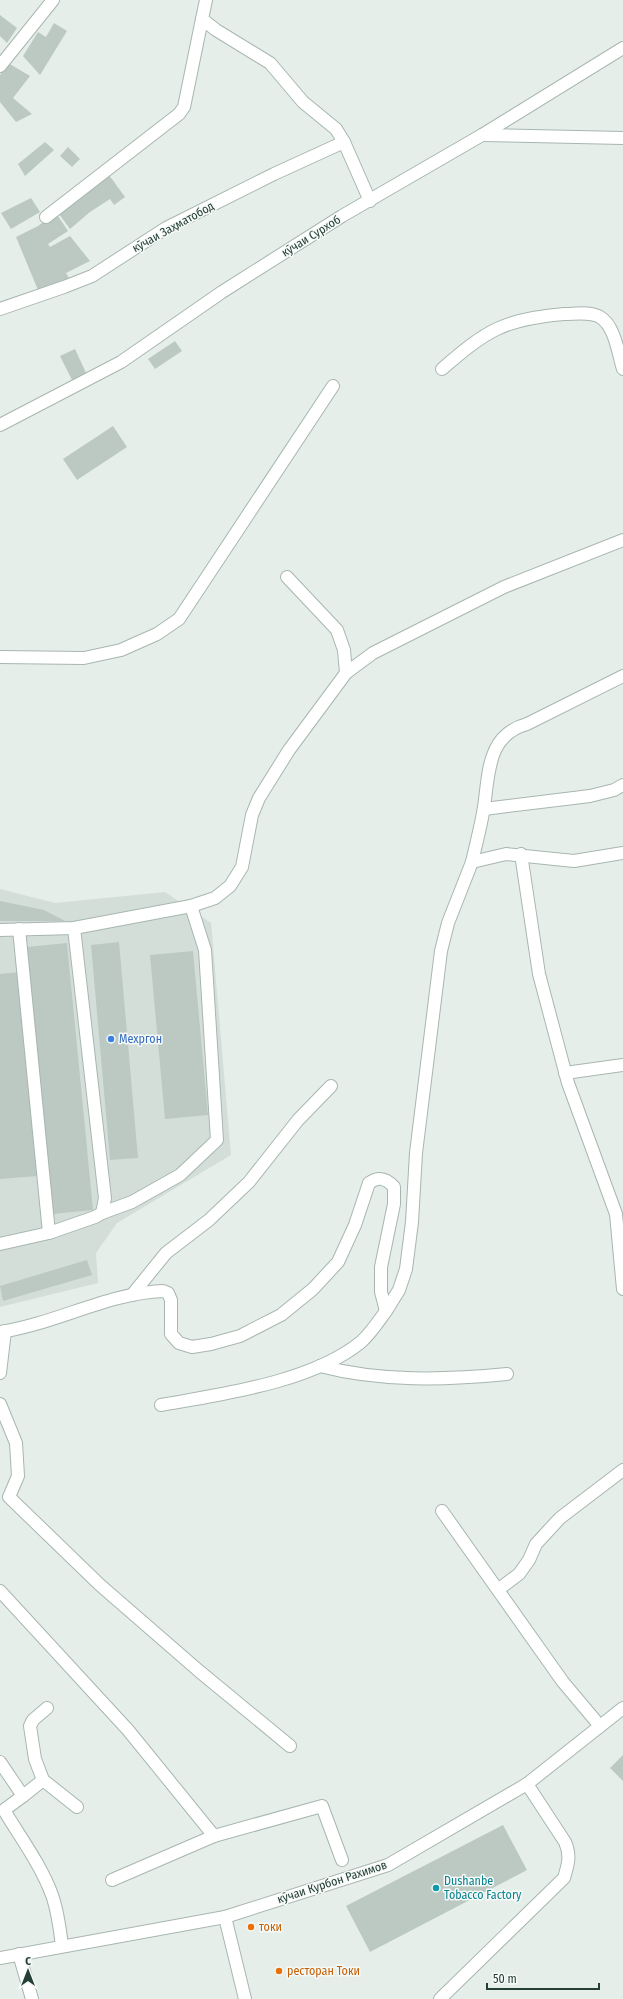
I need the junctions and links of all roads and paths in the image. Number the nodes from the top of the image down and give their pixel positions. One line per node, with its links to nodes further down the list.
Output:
1 (53, 0): 5 (street)
2 (206, 0): 3 (street)
3 (202, 19): 8 (street); 10 (street)
4 (623, 48): 6 (street, кӯчаи Сурхоб)
5 (0, 66)
6 (482, 135): 7 (street); 9 (street, кӯчаи Сурхоб)
7 (623, 138)
8 (344, 142): 9 (street); 11 (street, кӯчаи Заҳматобод)
9 (370, 200): 15 (street, кӯчаи Сурхоб)
10 (46, 217)
11 (0, 309)
12 (442, 369): 13 (street)
13 (623, 369)
14 (333, 386): 18 (street)
15 (0, 425)
16 (623, 540): 19 (street)
17 (287, 577): 19 (street)
18 (0, 657)
19 (346, 673): 26 (street)
20 (623, 676): 22 (street)
21 (623, 785): 22 (street)
22 (484, 809): 25 (street)
23 (623, 853): 24 (street)
24 (521, 854): 25 (street); 31 (street)
25 (472, 862): 38 (street)
26 (191, 906): 27 (street); 33 (street)
27 (74, 928): 29 (street); 33 (street)
28 (0, 930): 29 (street)
29 (20, 930): 34 (street)
30 (623, 1065): 31 (street)
31 (565, 1073): 36 (street)
32 (331, 1086): 37 (street)
33 (102, 1213): 34 (street)
34 (49, 1233): 35 (street)
35 (0, 1244)
36 (623, 1289)
37 (132, 1295): 38 (street); 39 (street)
38 (386, 1311): 40 (street)
39 (3, 1332): 41 (street)
40 (320, 1366): 42 (street); 44 (street)
41 (0, 1373)
42 (507, 1374)
43 (0, 1404): 52 (street)
44 (161, 1405)
45 (623, 1470): 47 (street)
46 (442, 1511): 47 (street)
47 (499, 1589): 51 (street)
48 (0, 1591): 58 (street)
49 (47, 1708): 54 (street)
50 (623, 1708): 51 (street, кӯчаи Курбон Рахимов)
51 (600, 1726): 55 (street, кӯчаи Курбон Рахимов)
52 (290, 1746)
53 (0, 1762): 56 (street)
54 (43, 1780): 56 (street); 57 (street)
55 (527, 1784): 61 (street, кӯчаи Курбон Рахимов); 67 (street)
56 (23, 1796): 62 (street)
57 (77, 1806)
58 (214, 1836): 59 (street); 60 (street)
59 (342, 1860)
60 (112, 1880)
61 (225, 1917): 62 (street, кӯчаи Курбон Рахимов); 66 (street)
62 (62, 1946): 63 (street, кӯчаи Курбон Рахимов)
63 (20, 1954): 64 (street, кӯчаи Курбон Рахимов); 65 (street)
64 (0, 1958)
65 (32, 1999)
66 (244, 1999)
67 (440, 1999)

